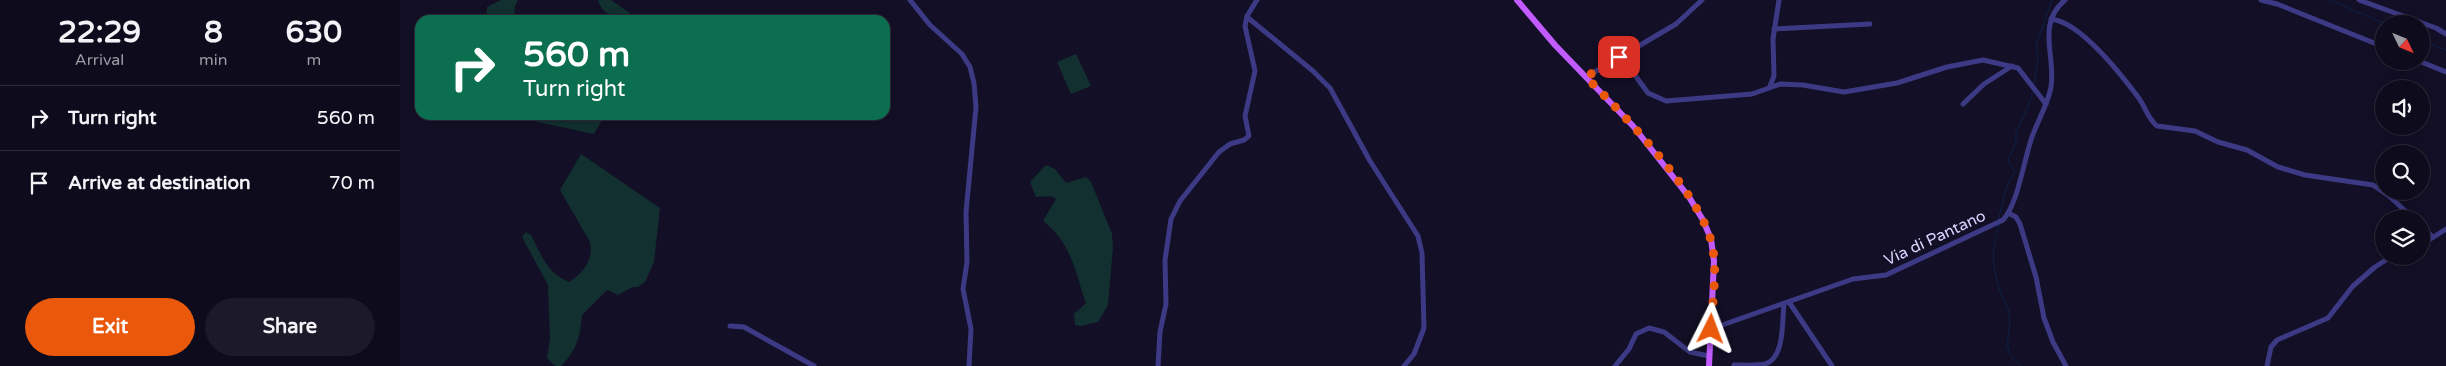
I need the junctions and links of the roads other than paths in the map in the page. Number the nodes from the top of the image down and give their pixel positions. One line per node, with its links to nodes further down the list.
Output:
1 (910, 0): 36 (street)
2 (1257, 0): 9 (street)
3 (1517, 0): 19 (main road)
4 (1702, 0): 15 (street)
5 (1779, 0): 12 (street)
6 (2065, 0): 10 (street)
7 (2261, 0): 14 (street)
8 (2359, 0): 13 (street)
9 (1246, 17): 37 (street); 38 (street)
10 (2051, 19): 22 (street, Via di Pantano); 23 (street)
11 (1870, 24): 12 (street)
12 (1774, 29): 20 (street)
13 (2446, 34)
14 (2375, 43)
15 (1619, 57): 19 (street); 20 (street)
16 (2430, 65): 18 (street)
17 (2013, 66): 20 (street); 21 (street); 22 (street)
18 (2446, 72)
19 (1586, 77): 32 (main road)
20 (1770, 86)
21 (1963, 104)
22 (2046, 104): 24 (street, Via di Pantano)
23 (2403, 210)
24 (2008, 213): 30 (street, Via di Pantano); 42 (street)
25 (2446, 229): 27 (street)
26 (2430, 234): 27 (street)
27 (2434, 238): 28 (street)
28 (2430, 240)
29 (2378, 265): 43 (street)
30 (1786, 303): 32 (street, Via di Pantano); 34 (street); 41 (street)
31 (730, 326): 35 (street)
32 (1711, 329): 33 (main road)
33 (1709, 356): 39 (street); 40 (main road)
34 (1734, 365)
35 (814, 366)
36 (969, 366)
37 (1158, 366)
38 (1404, 366)
39 (1615, 366)
40 (1709, 366)
41 (1832, 366)
42 (2066, 366)
43 (2267, 366)

